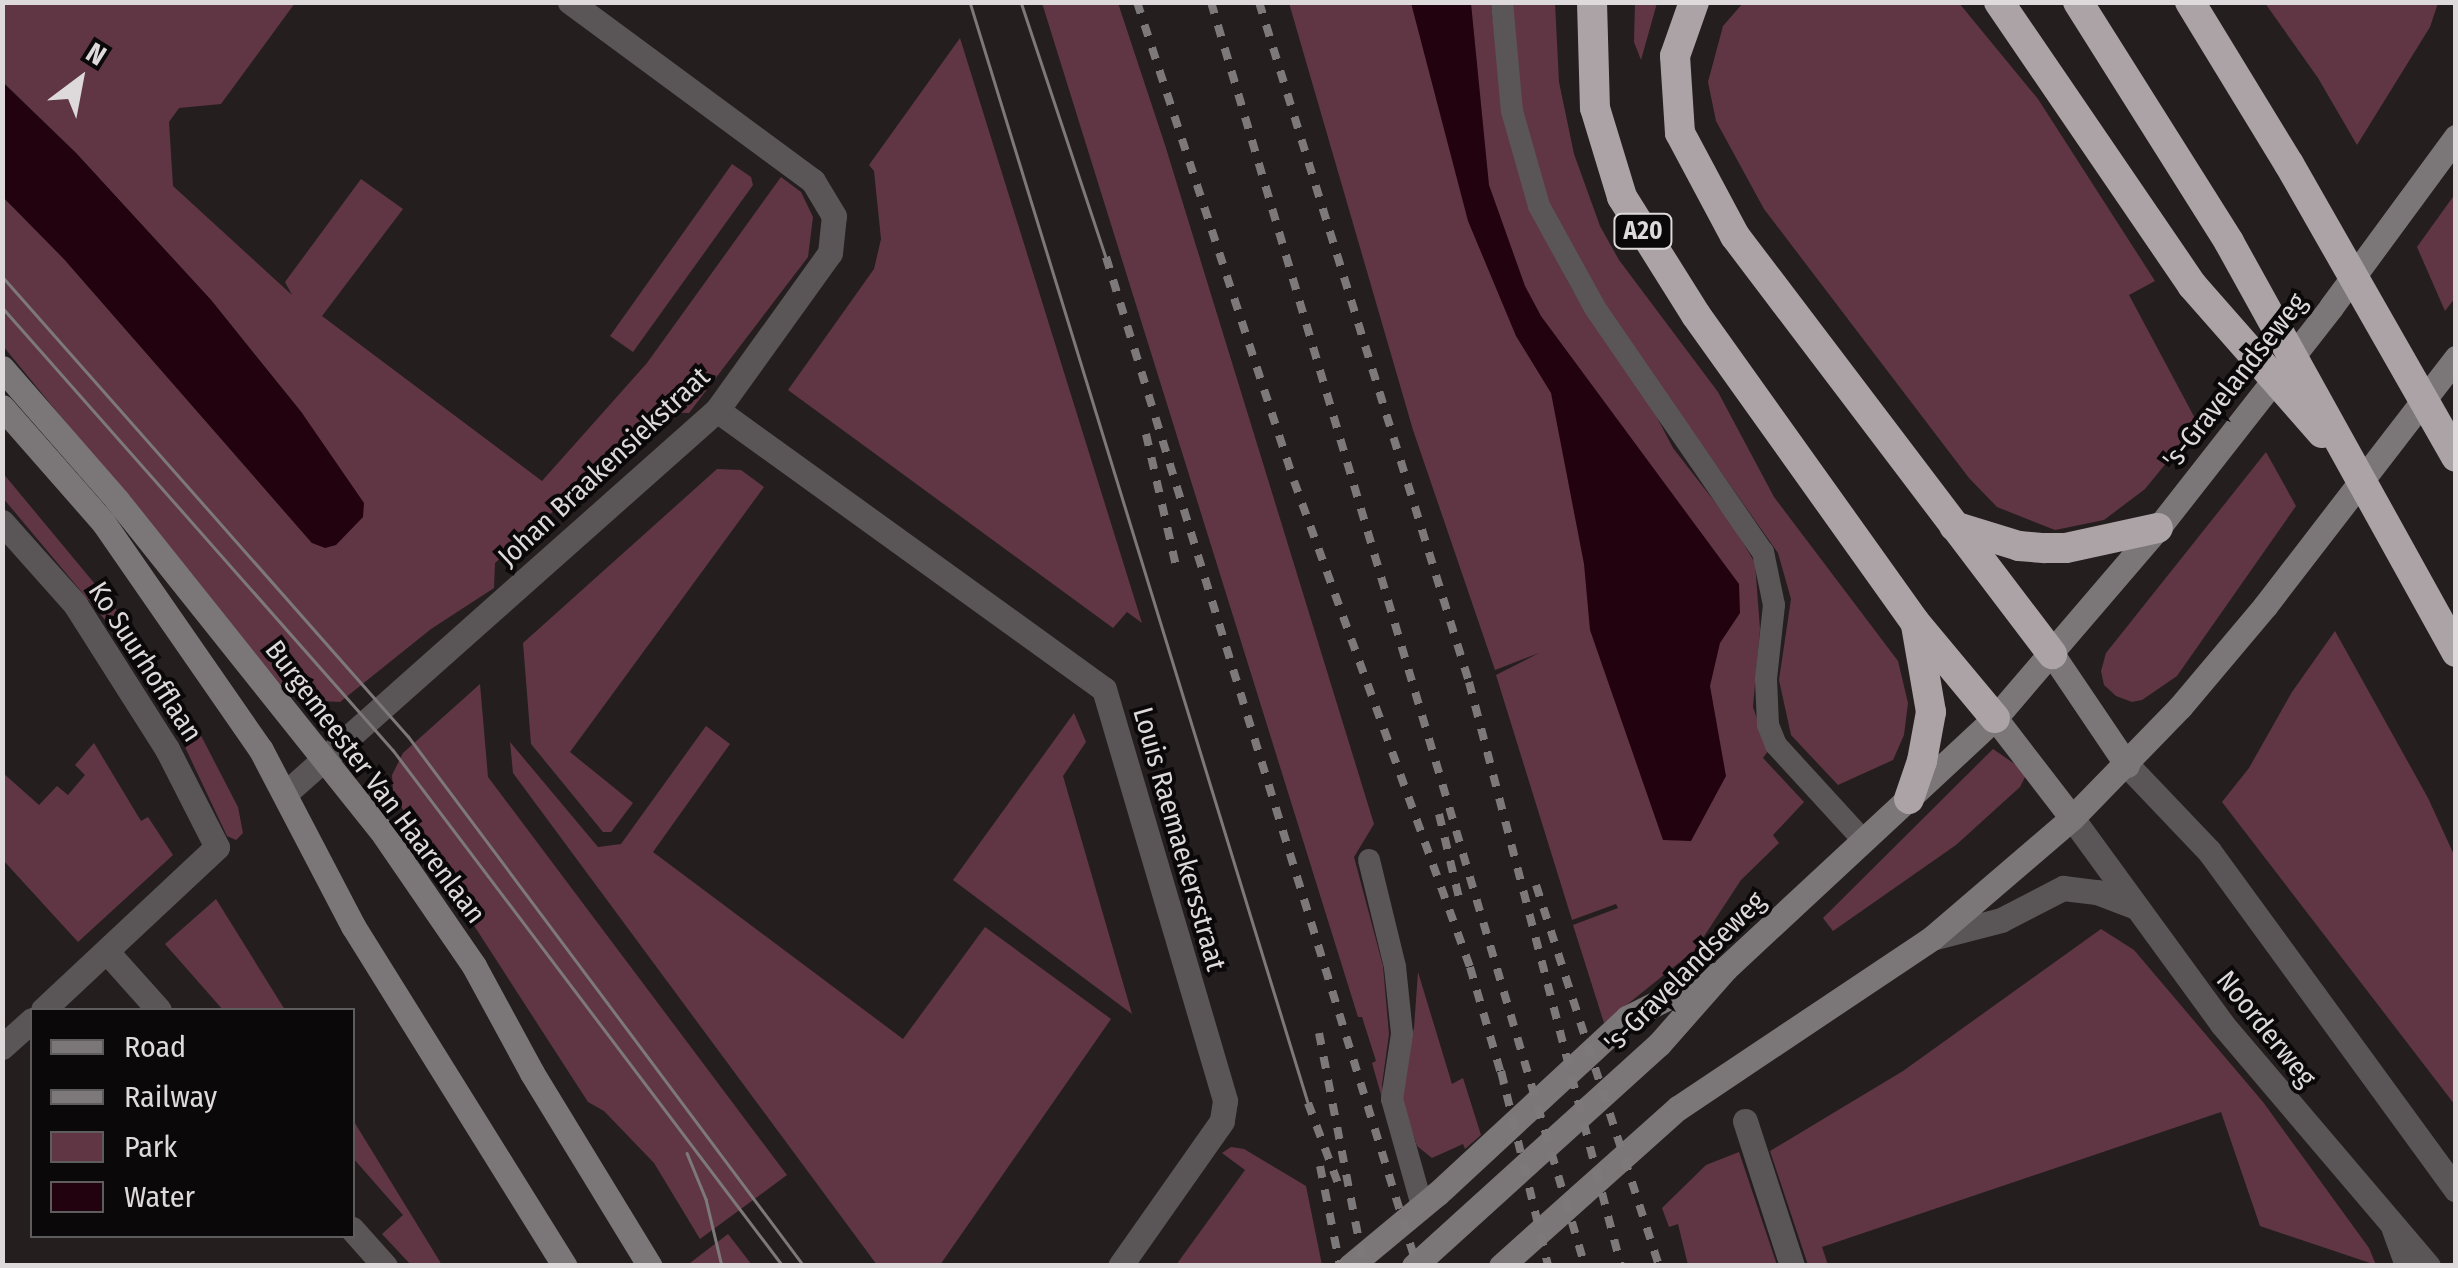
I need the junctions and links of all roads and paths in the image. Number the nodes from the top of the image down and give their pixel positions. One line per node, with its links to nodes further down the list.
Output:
1 (570, 2): 14 (street, Johan Braakensiekstraat)
2 (1502, 2): 29 (lane)
3 (1592, 2): 20 (highway, A20)
4 (1694, 2): 18 (highway)
5 (2000, 2): 16 (highway)
6 (2078, 2): 16 (highway)
7 (2190, 2): 9 (highway)
8 (2205, 2): 9 (highway)
9 (2222, 52): 15 (highway)
10 (2456, 138): 19 (main road, 's-Gravelandseweg)
11 (2456, 358): 25 (main road)
12 (2, 368): 24 (main road, Burgemeester Van Haarenlaan)
13 (2, 408): 26 (main road)
14 (717, 410): 24 (street, Johan Braakensiekstraat); 47 (street, Louis Raemaekersstraat)
15 (2456, 457)
16 (2364, 480): 21 (highway)
17 (2, 522): 33 (street, Ko Suurhofflaan)
18 (1954, 526): 19 (highway); 22 (highway)
19 (2158, 528): 22 (main road, 's-Gravelandseweg)
20 (1915, 622): 23 (highway, A20); 27 (highway, A20)
21 (2456, 652)
22 (2052, 654): 23 (main road, 's-Gravelandseweg); 25 (main road)
23 (1995, 718): 27 (main road, 's-Gravelandseweg); 28 (main road)
24 (326, 756): 26 (street, Johan Braakensiekstraat); 46 (main road, Burgemeester Van Haarenlaan)
25 (2126, 765): 28 (main road); 40 (street, Noorderweg)
26 (287, 792): 45 (main road)
27 (1908, 799): 29 (main road, 's-Gravelandseweg)
28 (2072, 818): 31 (street, Noorderweg); 32 (main road)
29 (1864, 841): 34 (main road, 's-Gravelandseweg)
30 (1369, 860): 41 (lane)
31 (2134, 906): 32 (street); 42 (street, Noorderweg)
32 (1932, 938): 50 (main road)
33 (108, 953): 35 (street); 36 (street)
34 (1726, 968): 41 (main road); 49 (main road, 's-Gravelandseweg)
35 (46, 1008)
36 (157, 1008)
37 (30, 1022): 38 (street)
38 (2, 1047)
39 (1744, 1121): 51 (street)
40 (2456, 1190)
41 (1422, 1206): 48 (main road)
42 (2393, 1230): 52 (lane); 53 (street, Noorderweg)
43 (355, 1232): 44 (street)
44 (385, 1266)
45 (566, 1266)
46 (650, 1266)
47 (1120, 1266)
48 (1350, 1266)
49 (1414, 1266)
50 (1501, 1266)
51 (1792, 1266)
52 (2406, 1266)
53 (2428, 1266)

